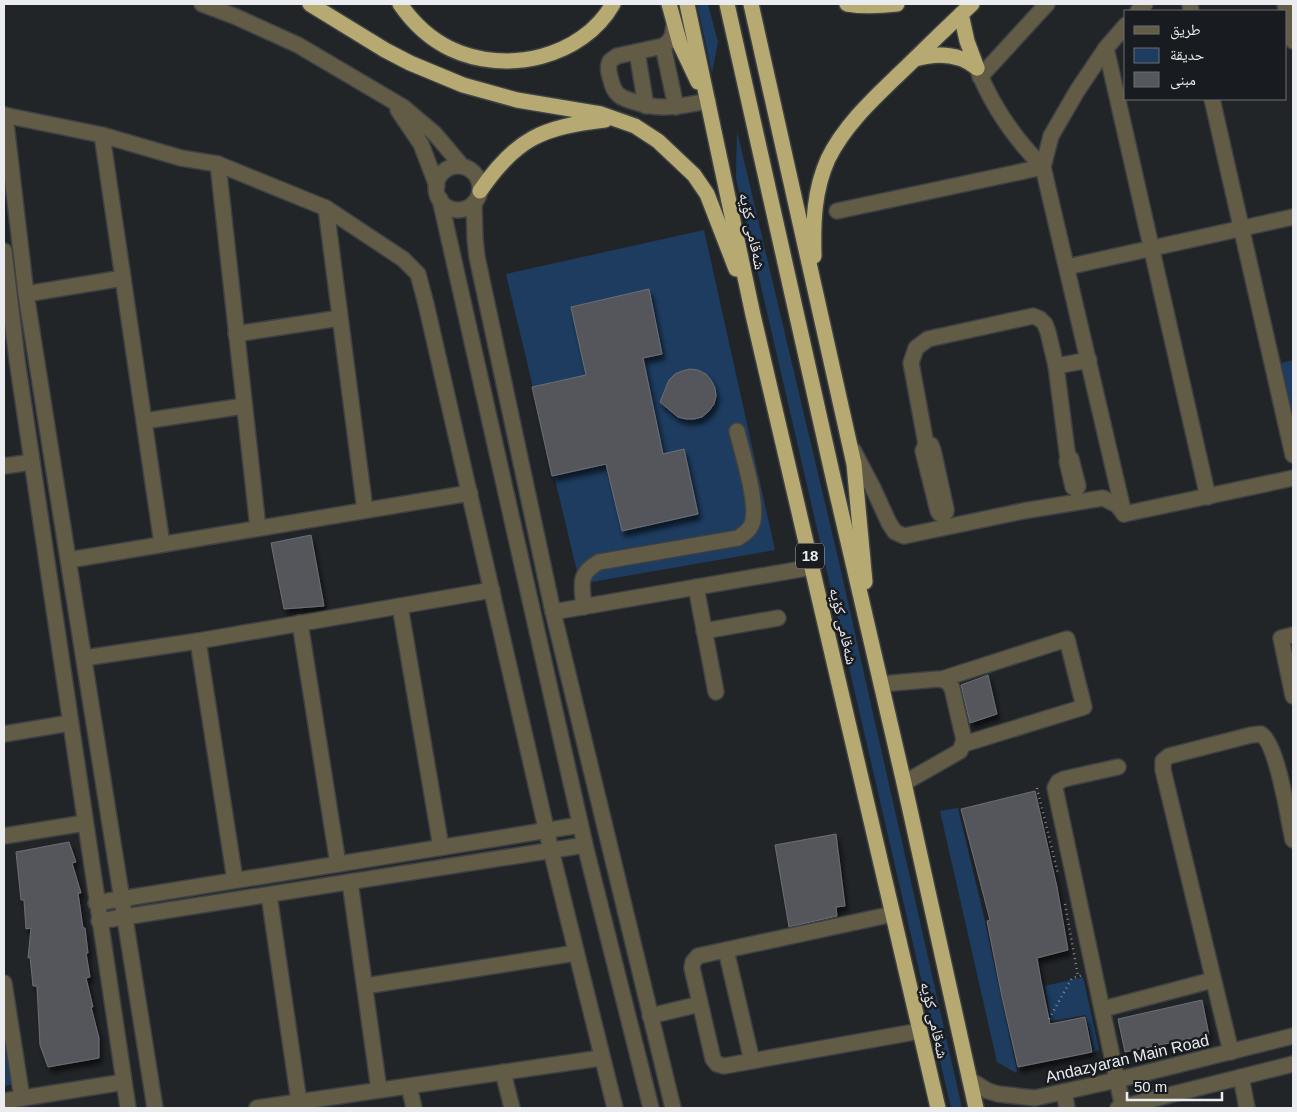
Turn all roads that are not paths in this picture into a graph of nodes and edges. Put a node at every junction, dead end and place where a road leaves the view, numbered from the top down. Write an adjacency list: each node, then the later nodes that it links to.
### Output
1 (202, 4): 23 (street)
2 (310, 4): 29 (highway)
3 (400, 4): 4 (highway)
4 (613, 4)
5 (669, 4): 15 (highway)
6 (687, 4): 25 (highway, شەقامی کۆیە / 18)
7 (727, 4): 77 (highway, شەقامی کۆیە / 18)
8 (751, 4): 44 (highway)
9 (847, 4): 10 (highway)
10 (897, 4)
11 (972, 4): 14 (highway)
12 (1047, 4): 22 (street)
13 (1287, 13): 17 (street)
14 (961, 14): 21 (highway); 22 (highway)
15 (674, 23): 18 (street); 25 (highway)
16 (1124, 27): 19 (street)
17 (1293, 41)
18 (663, 46): 20 (street); 27 (street)
19 (1106, 48): 33 (street); 40 (street)
20 (637, 52): 26 (street); 26 (street)
21 (915, 59): 22 (highway); 44 (highway)
22 (978, 72): 33 (street)
23 (385, 96): 32 (street); 34 (street)
24 (1212, 100): 39 (street)
25 (708, 101): 27 (street); 46 (highway, شەقامی کۆیە / 18)
26 (646, 106): 27 (street)
27 (676, 107)
28 (4, 115): 30 (street); 45 (street)
29 (616, 118): 35 (highway); 46 (highway)
30 (102, 135): 31 (street); 43 (street)
31 (218, 164): 36 (street); 48 (street)
32 (462, 166): 34 (street); 35 (street)
33 (1043, 167): 37 (street); 42 (street)
34 (438, 193): 35 (street); 92 (street)
35 (477, 197): 74 (street)
36 (326, 208): 47 (street); 62 (street)
37 (838, 211)
38 (1293, 217): 39 (street)
39 (1242, 228): 40 (street); 57 (street)
40 (1152, 248): 42 (street); 63 (street)
41 (4, 251): 50 (street)
42 (1067, 267): 49 (street)
43 (123, 278): 45 (street); 53 (street)
44 (816, 287): 56 (highway)
45 (26, 294): 68 (street)
46 (753, 315): 69 (highway, شەقامی کۆیە / 18)
47 (340, 318): 48 (street); 64 (street)
48 (236, 334): 52 (street)
49 (1089, 360): 51 (street); 65 (street)
50 (10, 361): 59 (street)
51 (1056, 366): 55 (street); 58 (street)
52 (244, 406): 53 (street); 66 (street)
53 (144, 422): 67 (street)
54 (737, 432): 73 (street)
55 (926, 444)
56 (851, 446): 65 (street); 77 (highway)
57 (1293, 455)
58 (1068, 458)
59 (32, 462): 60 (street); 86 (street)
60 (4, 466)
61 (1293, 478): 63 (street)
62 (470, 493): 64 (street); 71 (street)
63 (1208, 497): 65 (street)
64 (365, 510): 66 (street)
65 (1124, 514)
66 (258, 528): 67 (street)
67 (162, 544): 68 (street)
68 (68, 560): 81 (street)
69 (813, 567): 70 (street); 105 (highway, شەقامی کۆیە / 18)
70 (696, 587): 73 (street); 78 (street)
71 (492, 590): 72 (street); 93 (street)
72 (400, 606): 76 (street); 97 (street)
73 (584, 607): 74 (street)
74 (553, 612): 115 (street)
75 (778, 618): 78 (street)
76 (300, 623): 80 (street); 99 (street)
77 (868, 628): 83 (highway, شەقامی کۆیە / 18)
78 (704, 631): 84 (street)
79 (1293, 635): 85 (street)
80 (198, 641): 81 (street); 100 (street)
81 (84, 658): 103 (street)
82 (942, 679): 83 (street); 88 (street); 88 (street)
83 (881, 684): 90 (highway, شەقامی کۆیە / 18)
84 (716, 692)
85 (1293, 696)
86 (70, 724): 87 (street); 91 (street)
87 (4, 734)
88 (964, 744): 90 (street)
89 (1118, 767): 114 (street)
90 (904, 783): 124 (highway, شەقامی کۆیە / 18)
91 (84, 823): 94 (street); 104 (street)
92 (580, 824): 93 (street); 96 (street)
93 (547, 830): 97 (street); 98 (street)
94 (4, 836)
95 (1293, 840): 110 (street)
96 (585, 845): 98 (street); 139 (street)
97 (441, 847): 99 (street)
98 (552, 850): 101 (street); 109 (street)
99 (338, 864): 100 (street)
100 (235, 880): 103 (street)
101 (350, 882): 102 (street); 112 (street)
102 (269, 895): 106 (street); 132 (street)
103 (122, 898): 104 (street); 106 (street)
104 (96, 903): 107 (street)
105 (893, 914): 108 (street); 116 (highway, شەقامی کۆیە / 18)
106 (125, 917): 107 (street); 134 (street)
107 (99, 921): 126 (street)
108 (726, 950): 113 (street); 120 (street)
109 (576, 953): 112 (street); 119 (street)
110 (1214, 980): 114 (street); 118 (street)
111 (4, 983): 130 (street)
112 (365, 986): 128 (street)
113 (700, 1004): 115 (street); 120 (street)
114 (1103, 1009): 125 (street)
115 (650, 1016): 140 (street)
116 (920, 1031): 120 (street); 141 (highway, شەقامی کۆیە / 18)
117 (1293, 1036): 118 (street, Andazyaran Main Road)
118 (1230, 1052): 125 (street, Andazyaran Main Road)
119 (602, 1058): 122 (street); 138 (street)
120 (752, 1061)
121 (1293, 1064): 123 (street)
122 (503, 1072): 127 (street); 137 (street)
123 (1241, 1077): 144 (street); 145 (street)
124 (970, 1080): 129 (street, Andazyaran Main Road); 142 (highway, شەقامی کۆیە / 18)
125 (1117, 1080): 129 (street, Andazyaran Main Road); 144 (street)
126 (124, 1082): 130 (street); 133 (street)
127 (409, 1086): 128 (street); 136 (street)
128 (379, 1090): 132 (street)
129 (1064, 1092): 143 (street)
130 (22, 1098): 131 (street)
131 (4, 1101)
132 (299, 1102): 135 (street)
133 (128, 1108)
134 (155, 1108)
135 (257, 1108)
136 (414, 1108)
137 (512, 1108)
138 (614, 1108)
139 (651, 1108)
140 (673, 1108)
141 (938, 1108)
142 (976, 1108)
143 (1067, 1108)
144 (1121, 1108)
145 (1247, 1108)

